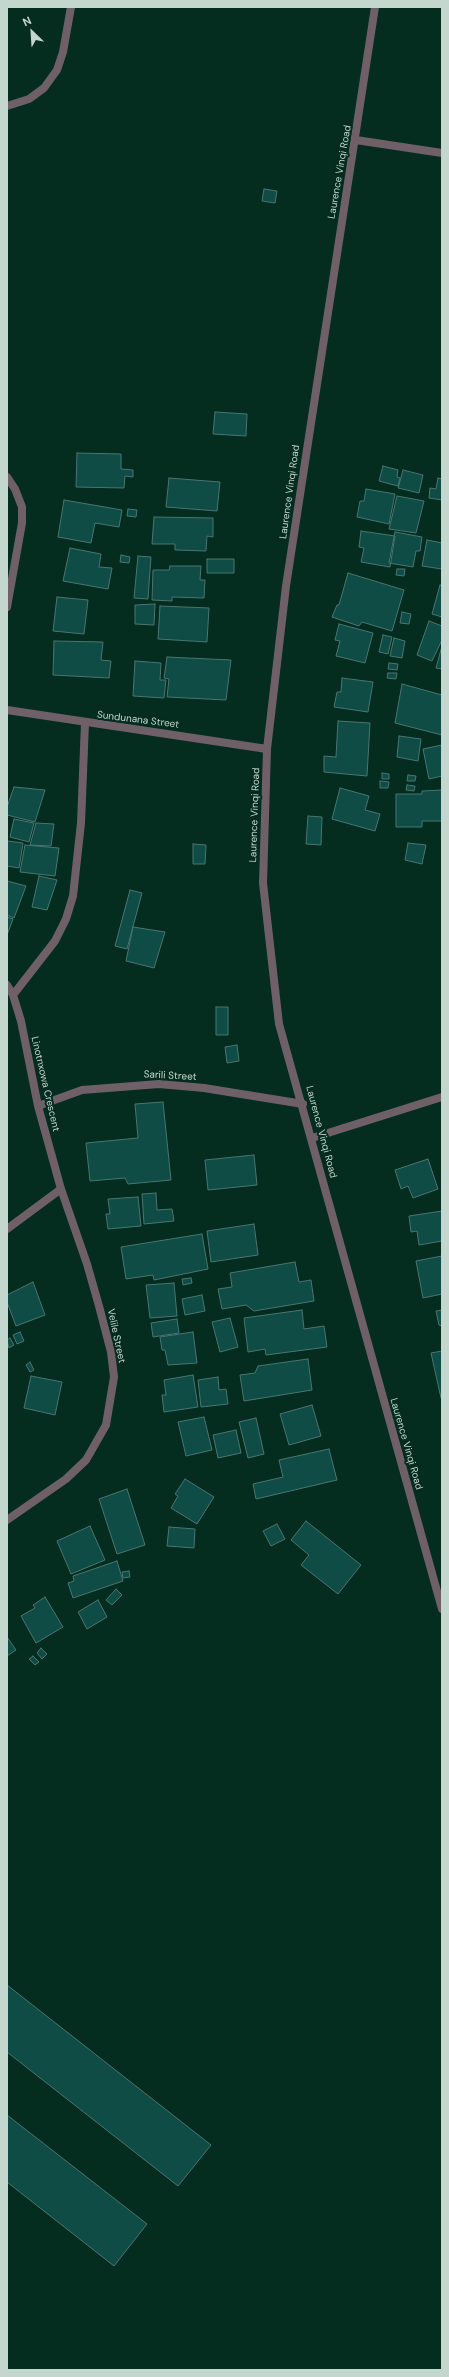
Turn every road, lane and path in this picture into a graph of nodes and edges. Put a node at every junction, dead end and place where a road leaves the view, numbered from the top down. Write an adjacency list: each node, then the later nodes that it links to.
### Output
1 (71, 7): 3 (street)
2 (375, 7): 4 (street, Laurence Vinqi Road)
3 (7, 106)
4 (356, 140): 5 (street); 10 (street, Laurence Vinqi Road)
5 (442, 154)
6 (7, 477): 7 (street)
7 (7, 607)
8 (7, 710): 9 (street, Sundunana Street)
9 (85, 724): 10 (street, Sundunana Street); 12 (street)
10 (267, 749): 14 (street, Laurence Vinqi Road)
11 (7, 986): 12 (street, Linotnxowa Crescent)
12 (13, 996): 15 (street, Linotnxowa Crescent)
13 (442, 1098): 16 (street)
14 (303, 1104): 15 (street, Sarili Street); 16 (street, Laurence Vinqi Road)
15 (38, 1106): 17 (street, Linotnxowa Crescent)
16 (312, 1138): 20 (street, Laurence Vinqi Road)
17 (61, 1189): 18 (street); 19 (street, Velile Street)
18 (7, 1229)
19 (7, 1520)
20 (442, 1609)

